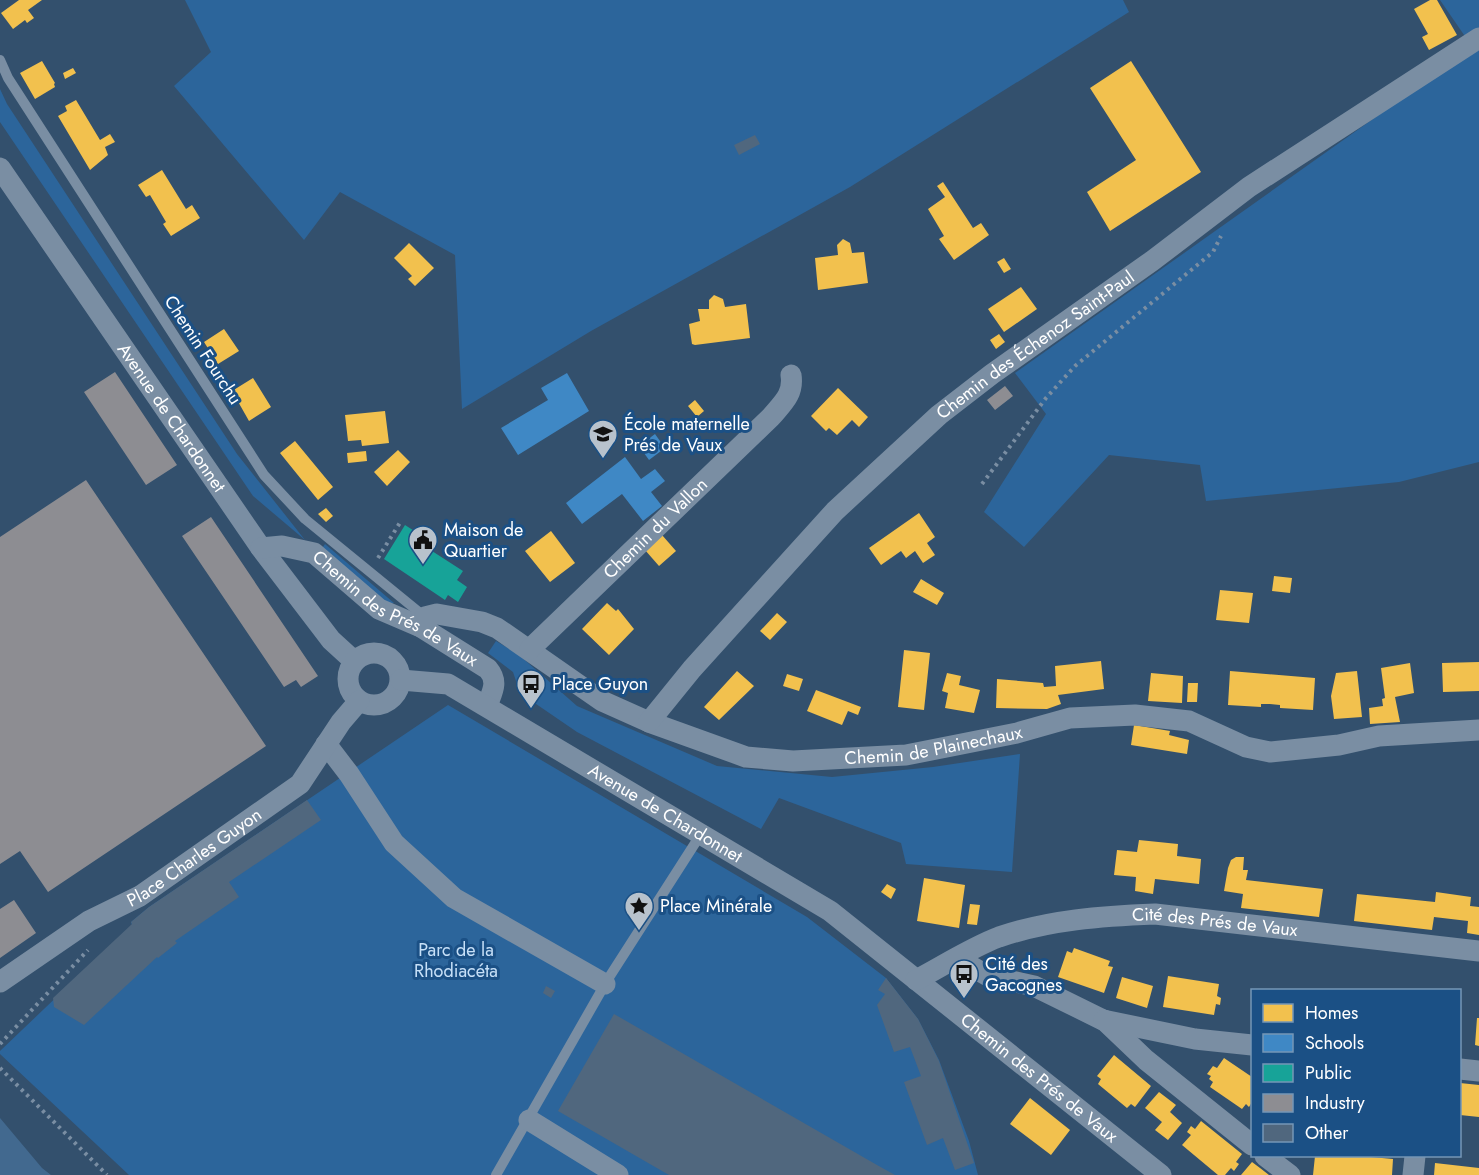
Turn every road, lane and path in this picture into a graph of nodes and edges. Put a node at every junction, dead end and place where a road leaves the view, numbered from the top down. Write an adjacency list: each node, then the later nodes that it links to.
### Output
1 (1479, 38): 16 (street, Chemin des Échenoz Saint-Paul)
2 (0, 60): 9 (lane, Chemin Fourchu)
3 (0, 168): 8 (street, Avenue de Chardonnet)
4 (1223, 233): 6 (path)
5 (791, 375): 11 (street, Chemin du Vallon)
6 (982, 484)
7 (401, 521): 9 (path)
8 (261, 548): 10 (street, Chemin des Prés de Vaux); 12 (street, Avenue de Chardonnet)
9 (368, 572): 10 (lane, Chemin Fourchu)
10 (423, 622): 11 (street, Chemin de Plainechaux); 15 (street, Chemin des Prés de Vaux)
11 (530, 650): 16 (street, Chemin de Plainechaux)
12 (354, 661): 13 (street); 14 (street)
13 (401, 680): 14 (street); 15 (street, Avenue de Chardonnet)
14 (359, 701): 18 (street, Place Charles Guyon)
15 (487, 706): 19 (street, Avenue de Chardonnet)
16 (649, 722): 17 (street, Chemin de Plainechaux)
17 (1479, 730)
18 (326, 744): 24 (street, Place Charles Guyon); 25 (street)
19 (701, 834): 23 (street, Avenue de Chardonnet); 25 (lane)
20 (95, 943): 27 (path)
21 (1479, 951): 22 (street, Cité des Prés de Vaux)
22 (957, 958): 23 (street, Cité des Prés de Vaux); 26 (street)
23 (916, 980): 39 (street, Chemin des Prés de Vaux)
24 (0, 982)
25 (605, 984): 32 (lane)
26 (1103, 1020): 28 (street); 33 (street)
27 (0, 1044)
28 (1251, 1045)
29 (0, 1068): 36 (path)
30 (1461, 1069): 31 (street)
31 (1479, 1071)
32 (529, 1120): 37 (lane); 38 (street)
33 (1251, 1144)
34 (1268, 1157): 40 (street)
35 (1415, 1157): 41 (street)
36 (107, 1175)
37 (496, 1175)
38 (618, 1175)
39 (1161, 1175)
40 (1290, 1175)
41 (1413, 1175)

